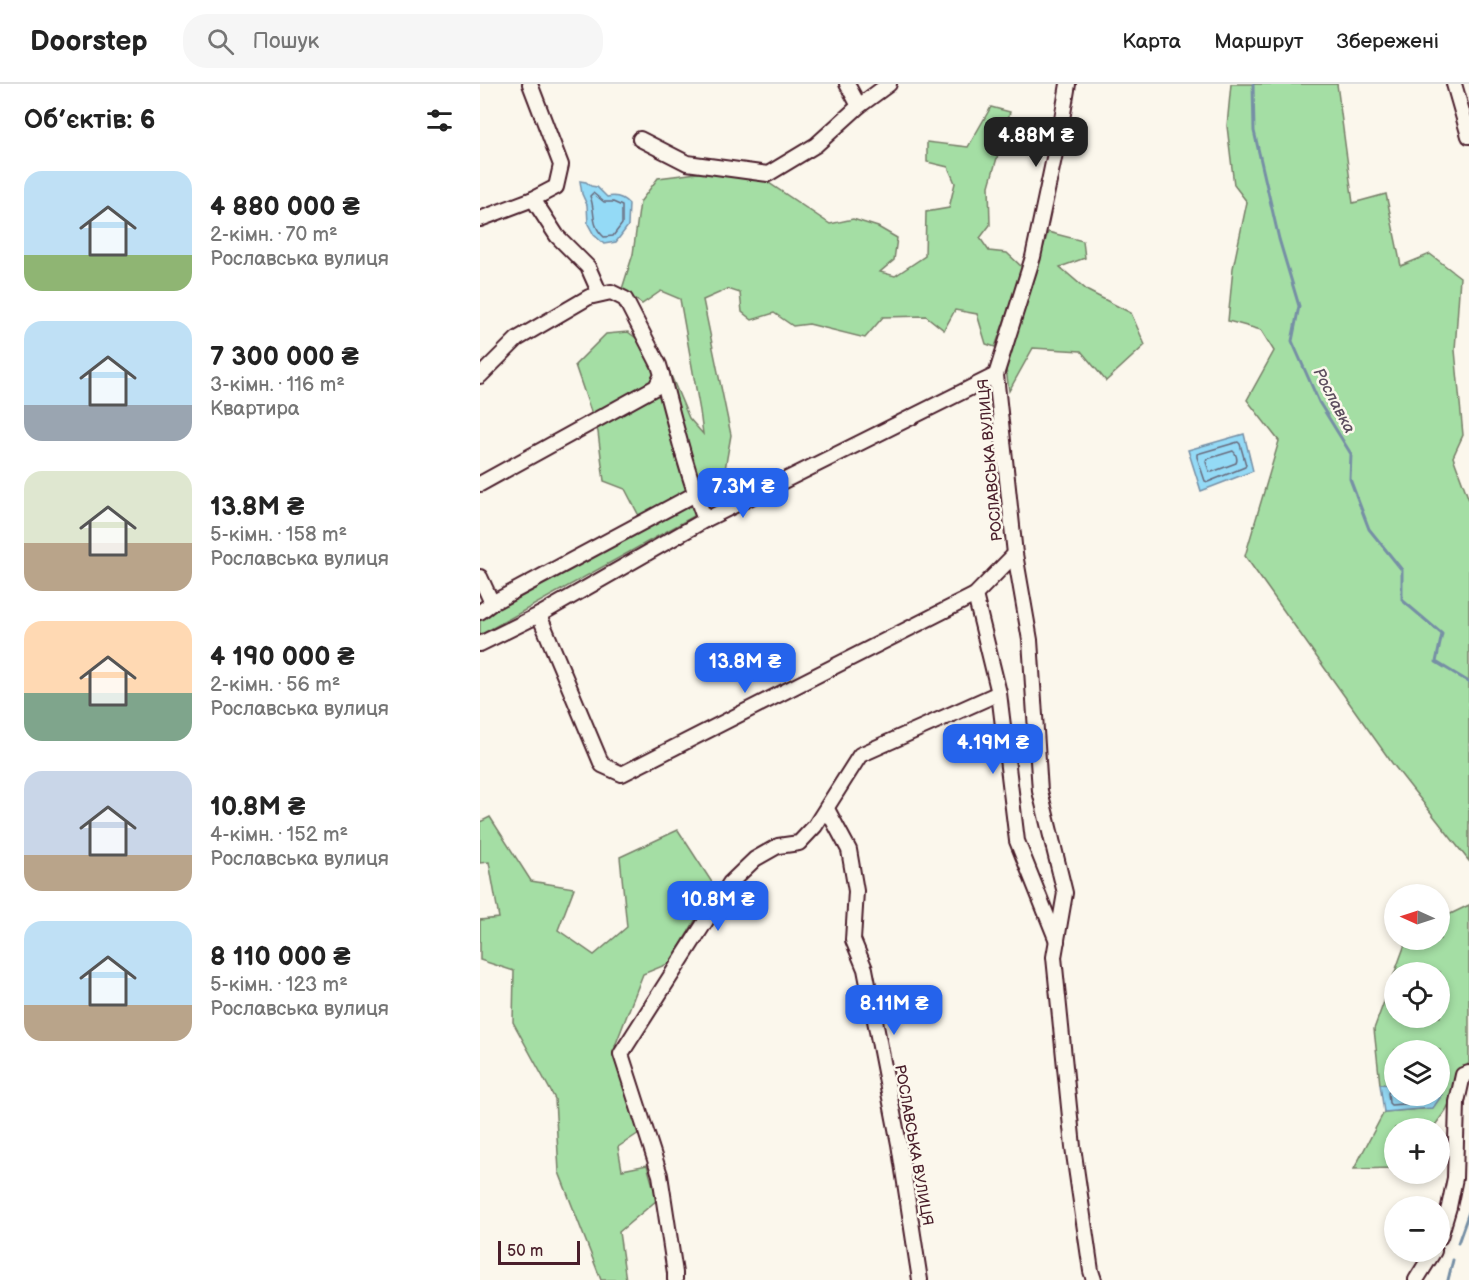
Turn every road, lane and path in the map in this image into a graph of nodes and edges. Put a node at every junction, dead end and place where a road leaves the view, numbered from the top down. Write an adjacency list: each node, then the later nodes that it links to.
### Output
1 (530, 84): 9 (street)
2 (847, 84): 6 (street)
3 (889, 84): 6 (street)
4 (1068, 84): 13 (street, РОСЛАВСЬКА ВУЛИЦЯ)
5 (1454, 84): 7 (street)
6 (859, 106): 8 (street)
7 (1469, 136)
8 (640, 139)
9 (534, 199): 10 (street); 11 (street)
10 (480, 219)
11 (600, 294): 12 (street); 14 (street)
12 (662, 375): 15 (street); 17 (street)
13 (996, 375): 18 (street); 19 (street, РОСЛАВСЬКА ВУЛИЦЯ)
14 (480, 376)
15 (480, 484)
16 (712, 485): 17 (street)
17 (695, 494): 18 (street); 22 (street)
18 (705, 520): 24 (street)
19 (1015, 554): 21 (street, РОСЛАВСЬКА ВУЛИЦЯ); 28 (street, РОСЛАВСЬКА ВУЛИЦЯ)
20 (480, 577): 22 (street)
21 (975, 595): 24 (street, РОСЛАВСЬКА ВУЛИЦЯ); 26 (street, РОСЛАВСЬКА ВУЛИЦЯ)
22 (492, 603): 23 (street)
23 (480, 612)
24 (539, 615): 25 (street)
25 (480, 644)
26 (999, 693): 27 (street); 28 (street, РОСЛАВСЬКА ВУЛИЦЯ)
27 (827, 808): 33 (street); 34 (street, РОСЛАВСЬКА ВУЛИЦЯ)
28 (1057, 941): 32 (street, РОСЛАВСЬКА ВУЛИЦЯ)
29 (1469, 1073): 30 (street)
30 (1450, 1202)
31 (1427, 1262): 35 (street)
32 (1091, 1277)
33 (675, 1280)
34 (920, 1280)
35 (1416, 1280)

